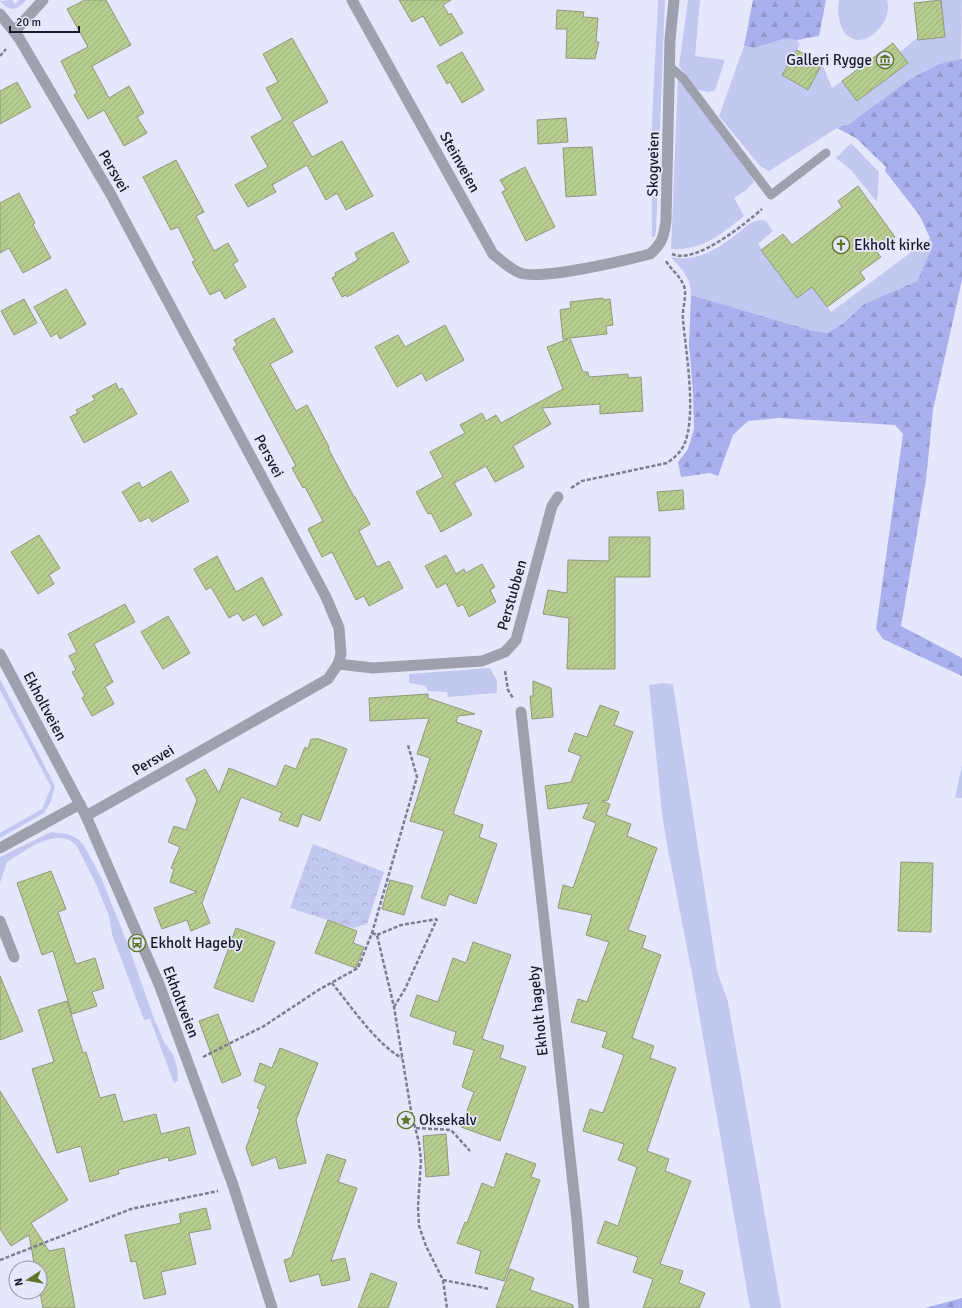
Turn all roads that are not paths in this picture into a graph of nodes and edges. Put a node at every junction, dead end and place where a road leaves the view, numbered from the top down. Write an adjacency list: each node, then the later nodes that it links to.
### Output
1 (43, 0): 5 (street)
2 (352, 0): 8 (street, Steinveien)
3 (674, 0): 6 (street, Skogveien)
4 (0, 14): 5 (street, Persvei)
5 (14, 32): 11 (street, Persvei)
6 (670, 67): 7 (lane); 8 (street, Skogveien)
7 (826, 153)
8 (659, 247)
9 (558, 497): 11 (street, Perstubben)
10 (0, 654): 13 (street, Ekholtveien)
11 (338, 664): 14 (street, Persvei)
12 (521, 712): 19 (street, Ekholt hageby)
13 (80, 804): 14 (street, Ekholtveien); 15 (street)
14 (86, 816): 18 (street, Ekholtveien)
15 (0, 848)
16 (0, 921): 17 (street)
17 (14, 957)
18 (272, 1308)
19 (584, 1308)

